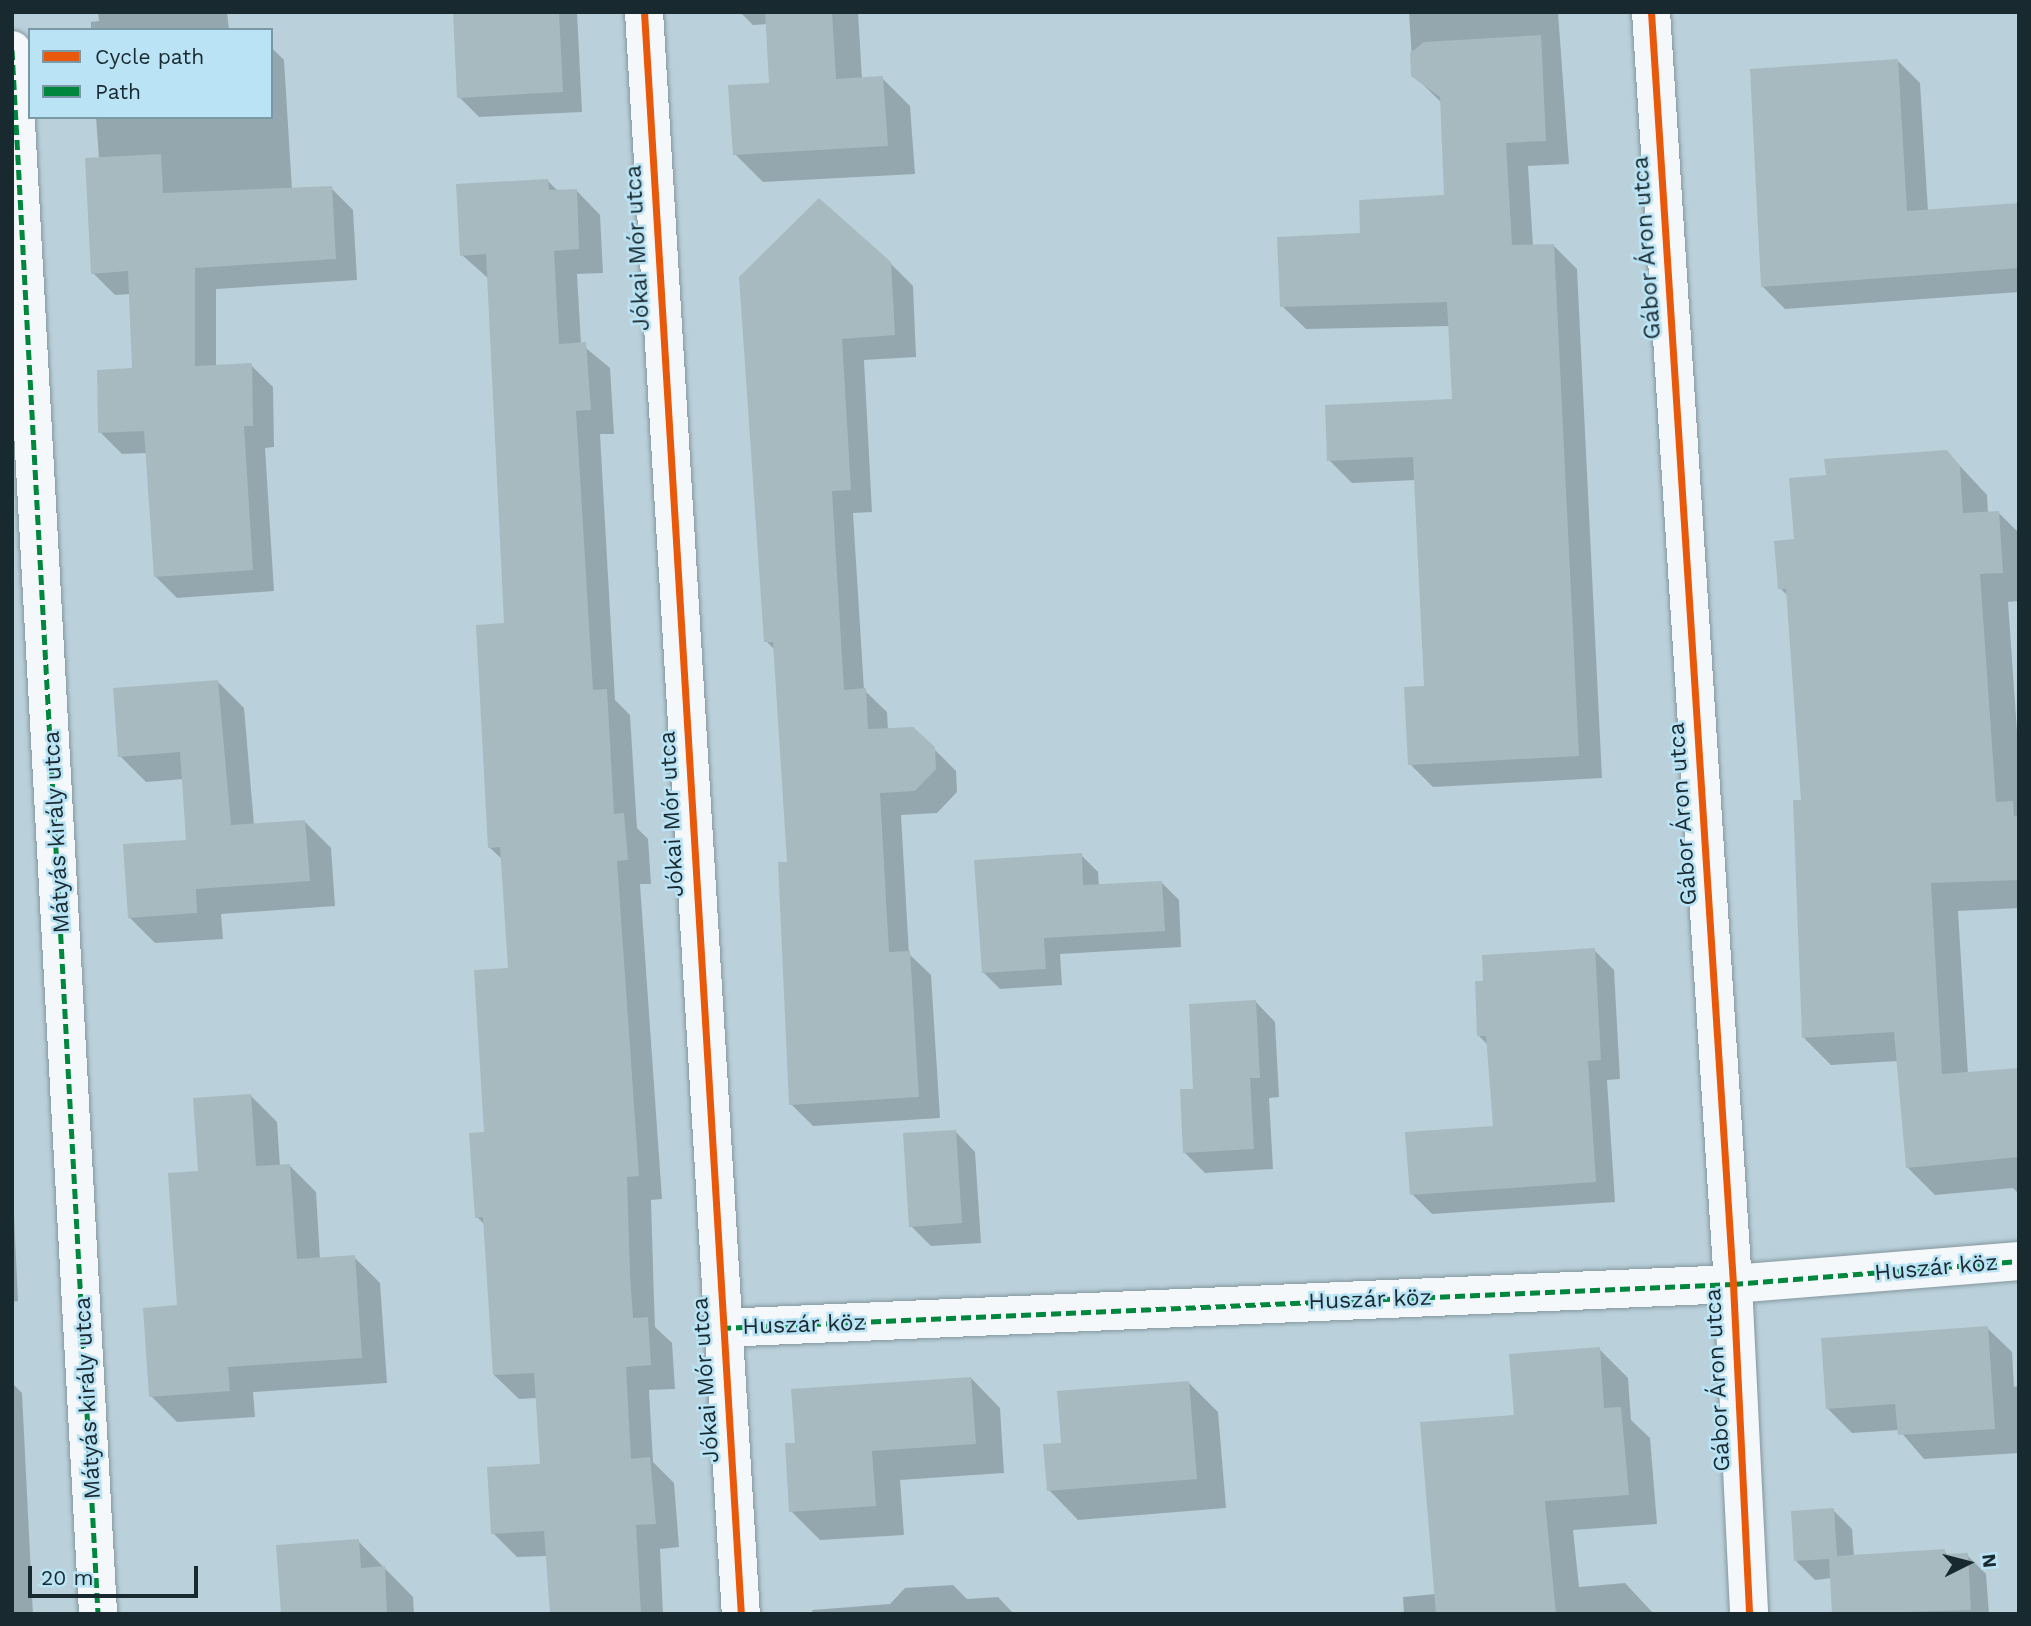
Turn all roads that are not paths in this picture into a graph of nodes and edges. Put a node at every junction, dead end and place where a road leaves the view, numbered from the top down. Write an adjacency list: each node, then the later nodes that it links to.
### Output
1 (644, 12): 6 (street, Jókai Mór utca)
2 (1651, 12): 5 (street, Gábor Áron utca)
3 (12, 50): 7 (street, Mátyás király utca)
4 (2019, 1261): 5 (street, Huszár köz)
5 (1733, 1284): 6 (street, Huszár köz); 9 (street, Gábor Áron utca)
6 (721, 1328): 8 (street, Jókai Mór utca)
7 (98, 1614)
8 (741, 1614)
9 (1749, 1614)

